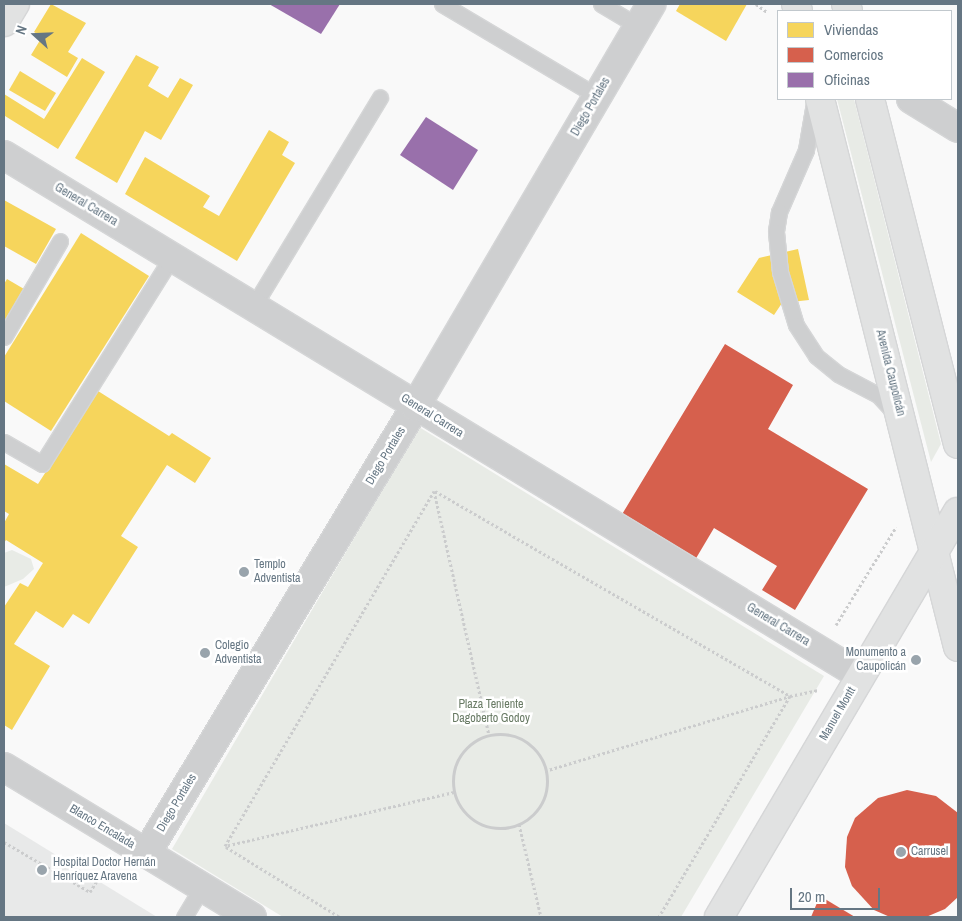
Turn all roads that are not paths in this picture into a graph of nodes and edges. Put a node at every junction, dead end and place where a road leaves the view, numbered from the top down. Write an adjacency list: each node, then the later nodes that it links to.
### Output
1 (15, 4): 5 (main road)
2 (442, 4): 6 (lane)
3 (601, 4): 4 (lane)
4 (645, 15): 6 (street, Diego Portales)
5 (4, 22)
6 (597, 96): 18 (street, Diego Portales)
7 (380, 97): 16 (lane)
8 (814, 100): 19 (lane)
9 (820, 100): 19 (main road, Avenida Caupolicán)
10 (870, 100): 21 (main road)
11 (913, 100): 12 (street)
12 (958, 128)
13 (4, 155): 15 (street, General Carrera)
14 (60, 241): 17 (lane)
15 (172, 257): 16 (street, General Carrera); 20 (lane)
16 (253, 307): 18 (street, General Carrera)
17 (4, 337)
18 (416, 407): 25 (street, General Carrera); 27 (street, Diego Portales)
19 (904, 426): 23 (main road, Avenida Caupolicán)
20 (4, 442)
21 (958, 444)
22 (958, 512): 23 (main road, Manuel Montt)
23 (935, 548): 24 (main road, Avenida Caupolicán); 25 (main road, Manuel Montt)
24 (958, 647)
25 (850, 669): 31 (main road, Manuel Montt)
26 (4, 767): 27 (street, Blanco Encalada)
27 (146, 854): 28 (street, Blanco Encalada)
28 (202, 887): 29 (lane); 30 (street, Blanco Encalada)
29 (184, 917)
30 (252, 917)
31 (719, 917)

